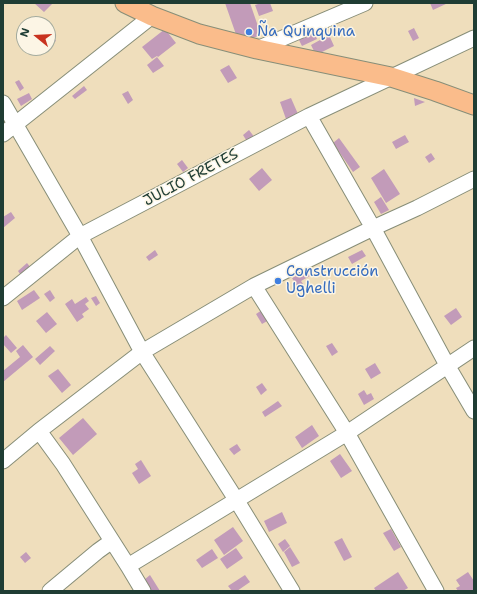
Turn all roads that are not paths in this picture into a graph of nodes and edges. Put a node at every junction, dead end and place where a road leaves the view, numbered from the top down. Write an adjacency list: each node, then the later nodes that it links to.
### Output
1 (124, 3): 3 (main road)
2 (365, 3): 5 (street)
3 (152, 16): 5 (main road); 10 (street)
4 (474, 38): 6 (street, JULIO FRETES)
5 (257, 49): 6 (main road)
6 (391, 77): 8 (main road); 9 (street, JULIO FRETES)
7 (3, 103): 10 (street)
8 (474, 105)
9 (310, 116): 13 (street); 14 (street, JULIO FRETES)
10 (15, 124): 11 (street); 14 (street)
11 (3, 134)
12 (474, 179): 13 (street)
13 (373, 228): 15 (street); 19 (street)
14 (80, 236): 16 (street, JULIO FRETES); 18 (street)
15 (254, 286): 18 (street); 22 (street)
16 (3, 298)
17 (474, 348): 19 (street)
18 (142, 352): 21 (street); 24 (street)
19 (447, 365): 20 (street); 22 (street)
20 (474, 412)
21 (39, 431): 23 (street); 25 (street)
22 (347, 434): 24 (street); 30 (street)
23 (3, 461)
24 (237, 500): 26 (street); 29 (street)
25 (112, 541): 26 (street); 27 (street)
26 (128, 566): 28 (street)
27 (55, 590)
28 (143, 591)
29 (292, 591)
30 (436, 591)

